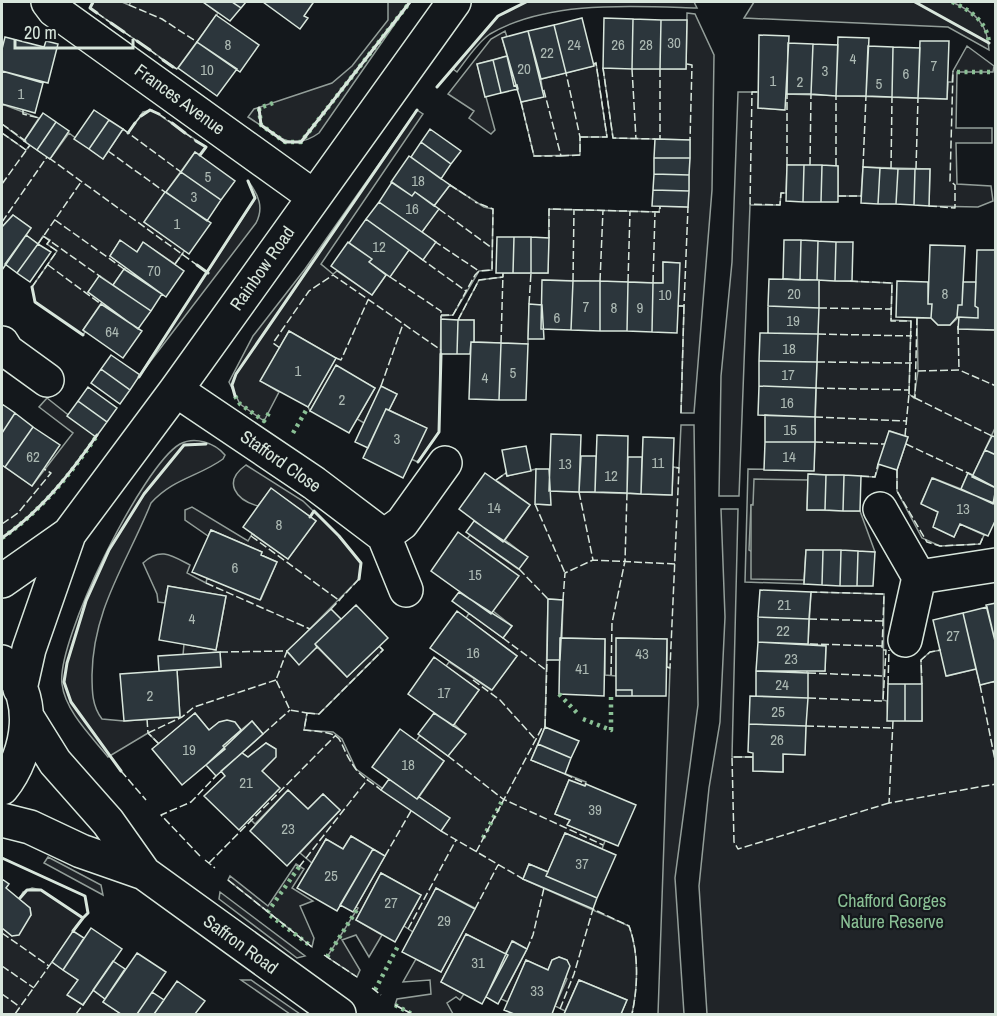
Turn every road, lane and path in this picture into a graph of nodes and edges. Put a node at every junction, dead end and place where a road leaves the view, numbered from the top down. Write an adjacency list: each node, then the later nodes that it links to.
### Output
1 (48, 2): 3 (street, Frances Avenue)
2 (454, 2): 3 (street, Rainbow Road)
3 (313, 196): 6 (street, Rainbow Road)
4 (2, 342): 5 (street)
5 (47, 380)
6 (176, 390): 9 (street, Rainbow Road); 10 (street, Stafford Close)
7 (445, 463): 10 (street)
8 (880, 509): 12 (street)
9 (69, 534): 13 (street, Rainbow Road); 17 (street, Rainbow Road)
10 (384, 536): 14 (street)
11 (996, 564): 12 (street)
12 (919, 576): 15 (street)
13 (2, 581)
14 (406, 590)
15 (904, 640)
16 (2, 662): 17 (street, Saffron Road)
17 (23, 703): 18 (street); 20 (street, Saffron Road)
18 (2, 788)
19 (2, 820): 20 (street, Saffron Road)
20 (144, 873): 21 (street, Saffron Road)
21 (339, 1014)

